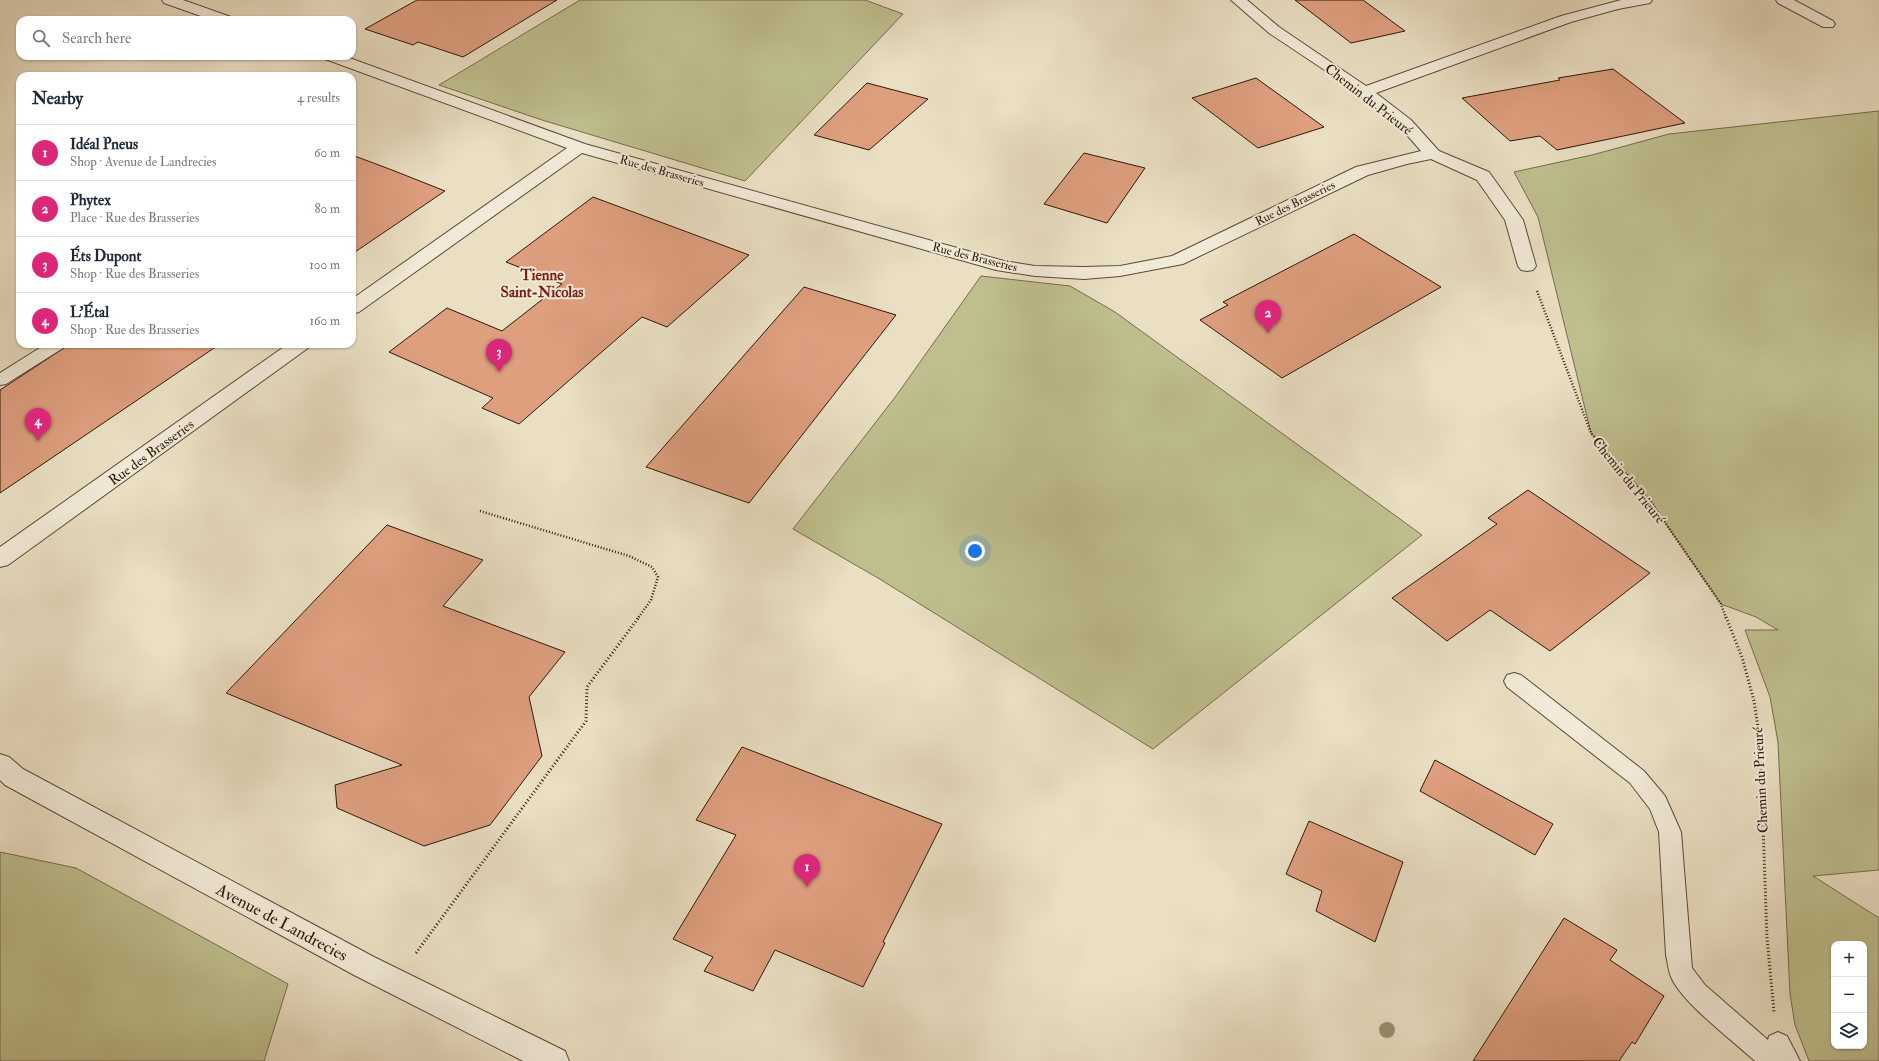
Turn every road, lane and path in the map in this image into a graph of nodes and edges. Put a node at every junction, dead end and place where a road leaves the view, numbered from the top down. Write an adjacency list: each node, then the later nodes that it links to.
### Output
1 (169, 0): 5 (street)
2 (1238, 0): 8 (street, Chemin du Prieuré)
3 (1645, 0): 8 (street)
4 (1783, 0): 6 (street)
5 (215, 16)
6 (1828, 24)
7 (341, 60): 9 (street, Rue des Brasseries)
8 (1364, 92): 10 (street, Chemin du Prieuré)
9 (579, 147): 10 (street, Rue des Brasseries); 12 (street)
10 (1433, 154): 11 (street, Chemin du Prieuré)
11 (1527, 266): 21 (path, Chemin du Prieuré)
12 (356, 305)
13 (52, 348): 15 (lane)
14 (295, 348): 17 (street, Rue des Brasseries)
15 (0, 380)
16 (480, 511): 20 (path)
17 (0, 559)
18 (1514, 681): 21 (lane)
19 (4, 772): 20 (street, Avenue de Landrecies)
20 (395, 981): 22 (street, Avenue de Landrecies)
21 (1780, 1055)
22 (554, 1061)

